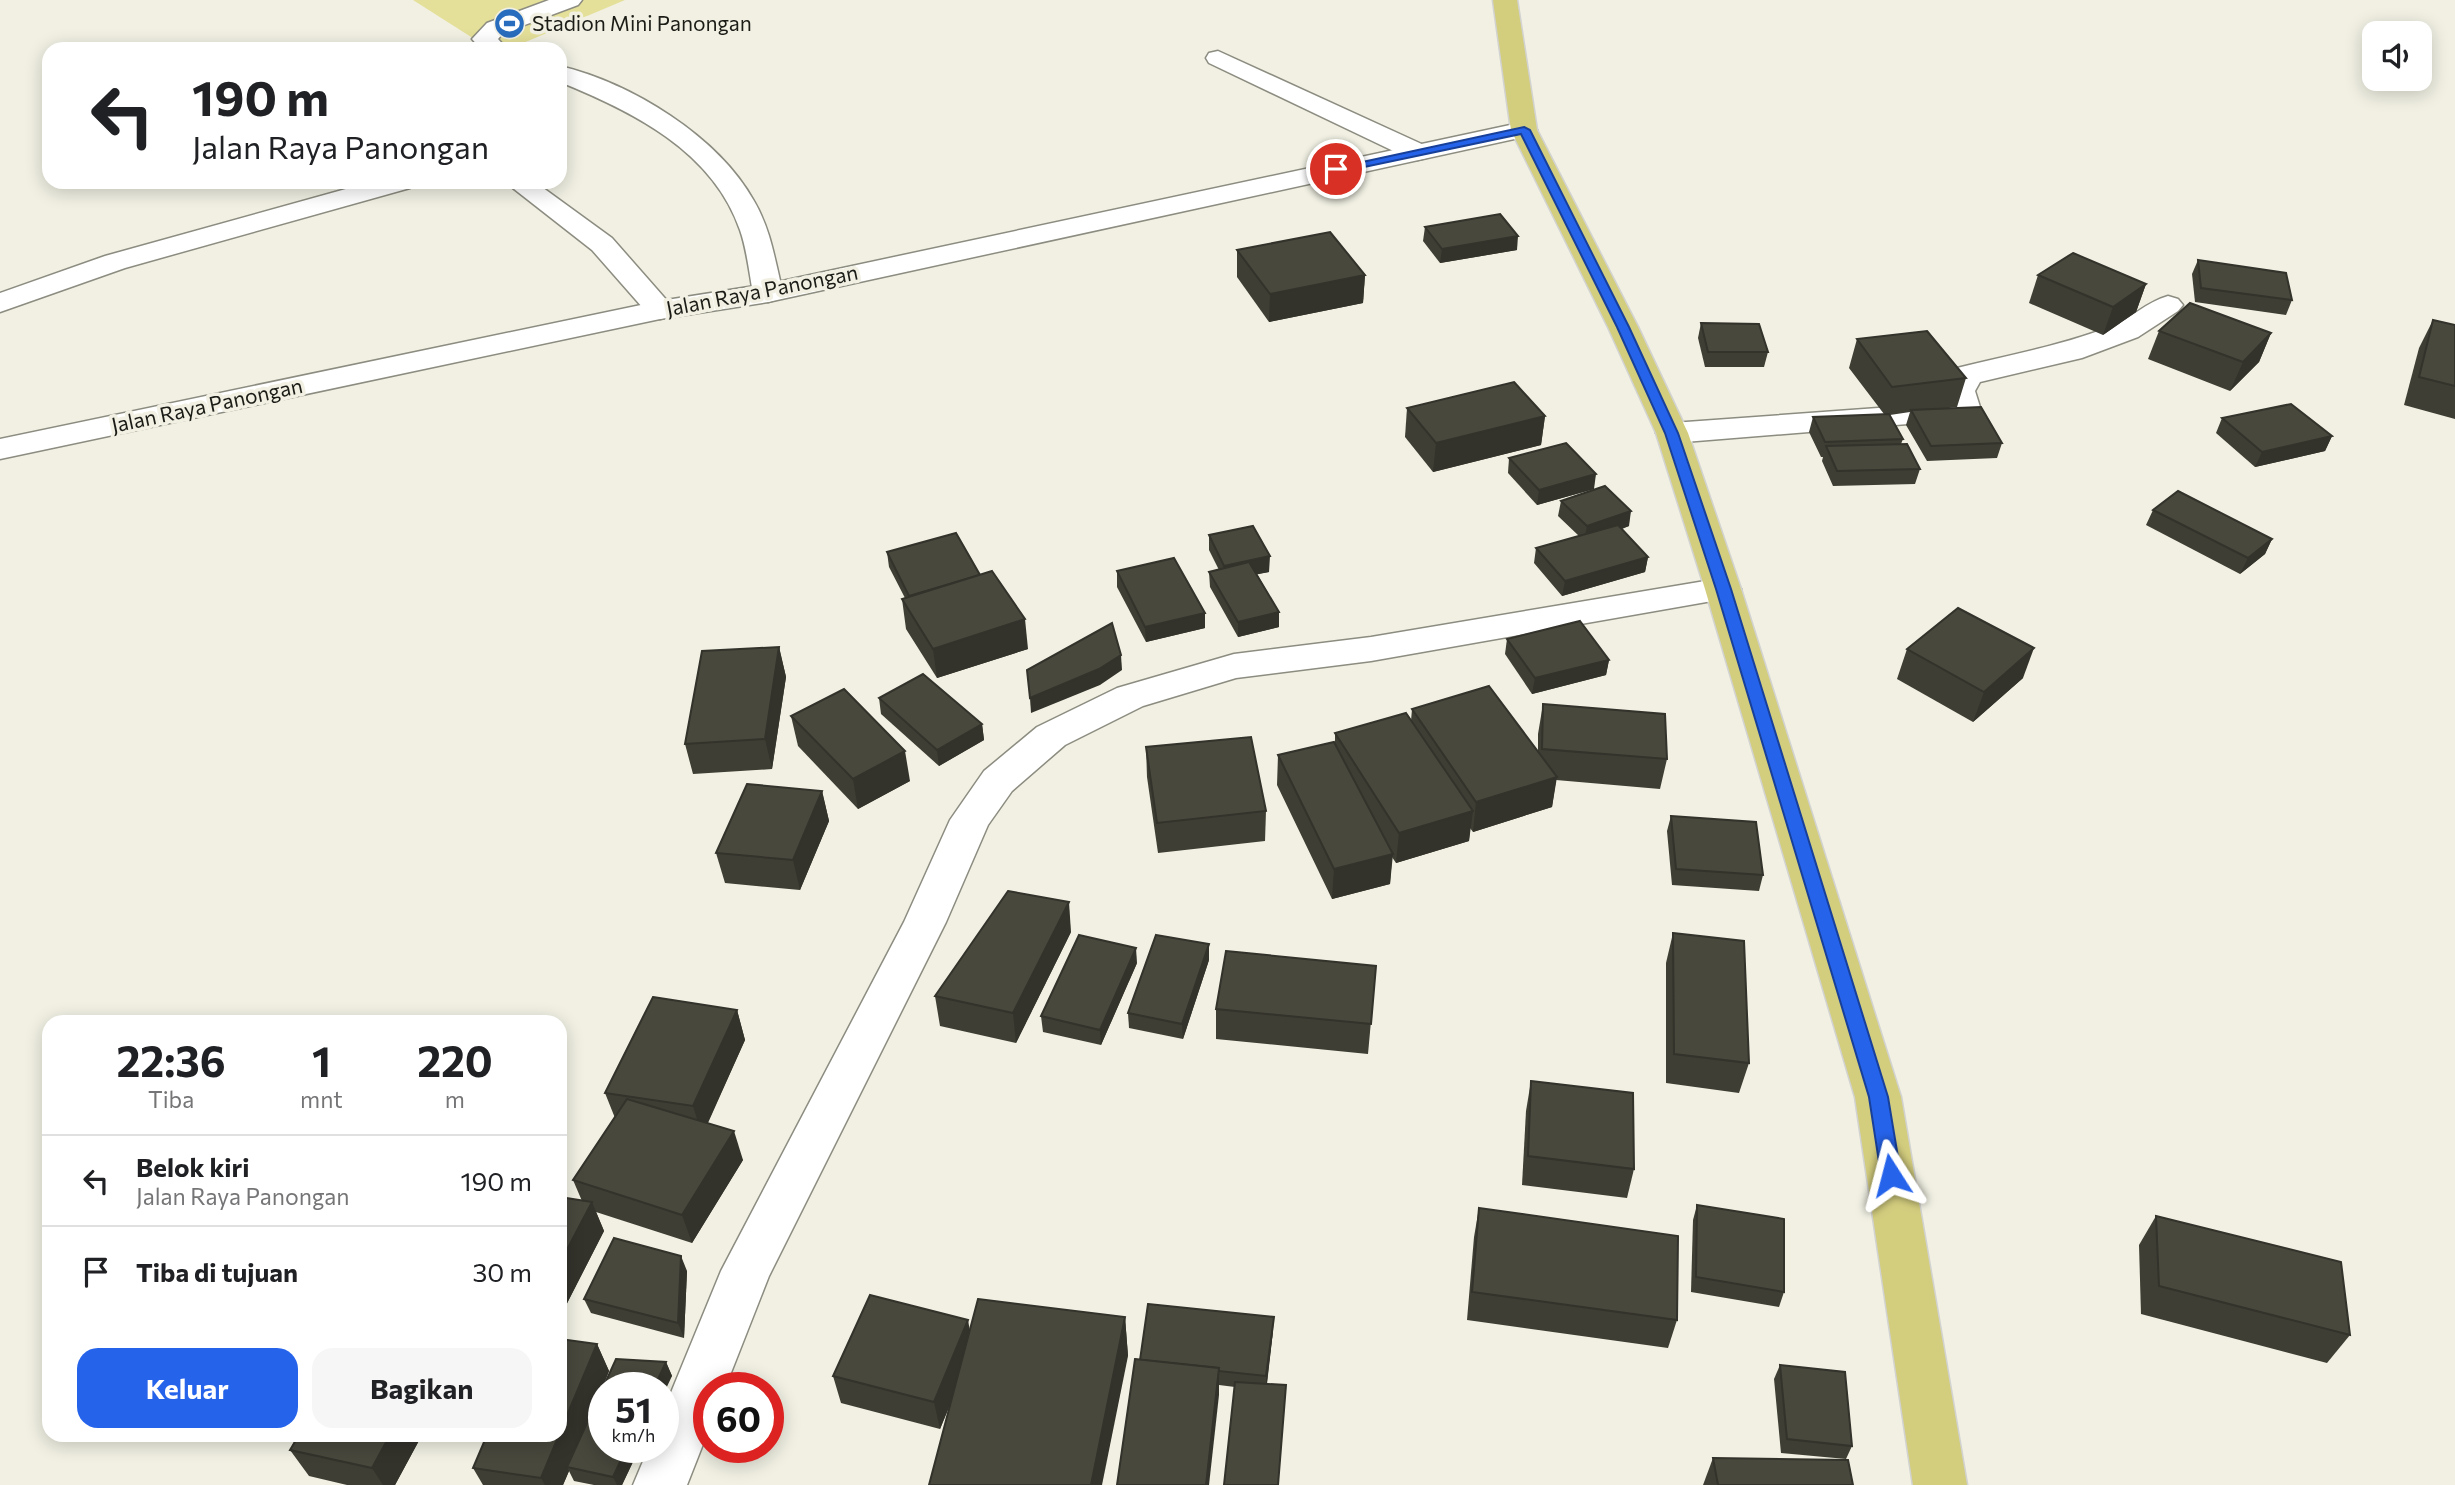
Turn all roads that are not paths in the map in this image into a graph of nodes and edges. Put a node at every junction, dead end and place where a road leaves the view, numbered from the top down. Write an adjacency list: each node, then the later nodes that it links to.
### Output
1 (570, 0): 3 (street)
2 (1505, 0): 6 (main road)
3 (487, 42)
4 (1218, 58): 7 (street)
5 (567, 76): 10 (street)
6 (1524, 130): 7 (street, Jalan Raya Panongan); 14 (main road)
7 (1417, 152): 10 (street, Jalan Raya Panongan)
8 (376, 189): 11 (street)
9 (528, 189): 13 (street)
10 (768, 293): 13 (street, Jalan Raya Panongan)
11 (0, 303)
12 (2168, 304): 14 (street)
13 (660, 310): 15 (street, Jalan Raya Panongan)
14 (1672, 433): 16 (main road)
15 (0, 449)
16 (1723, 589): 17 (street); 18 (main road)
17 (660, 1485)
18 (1940, 1485)

